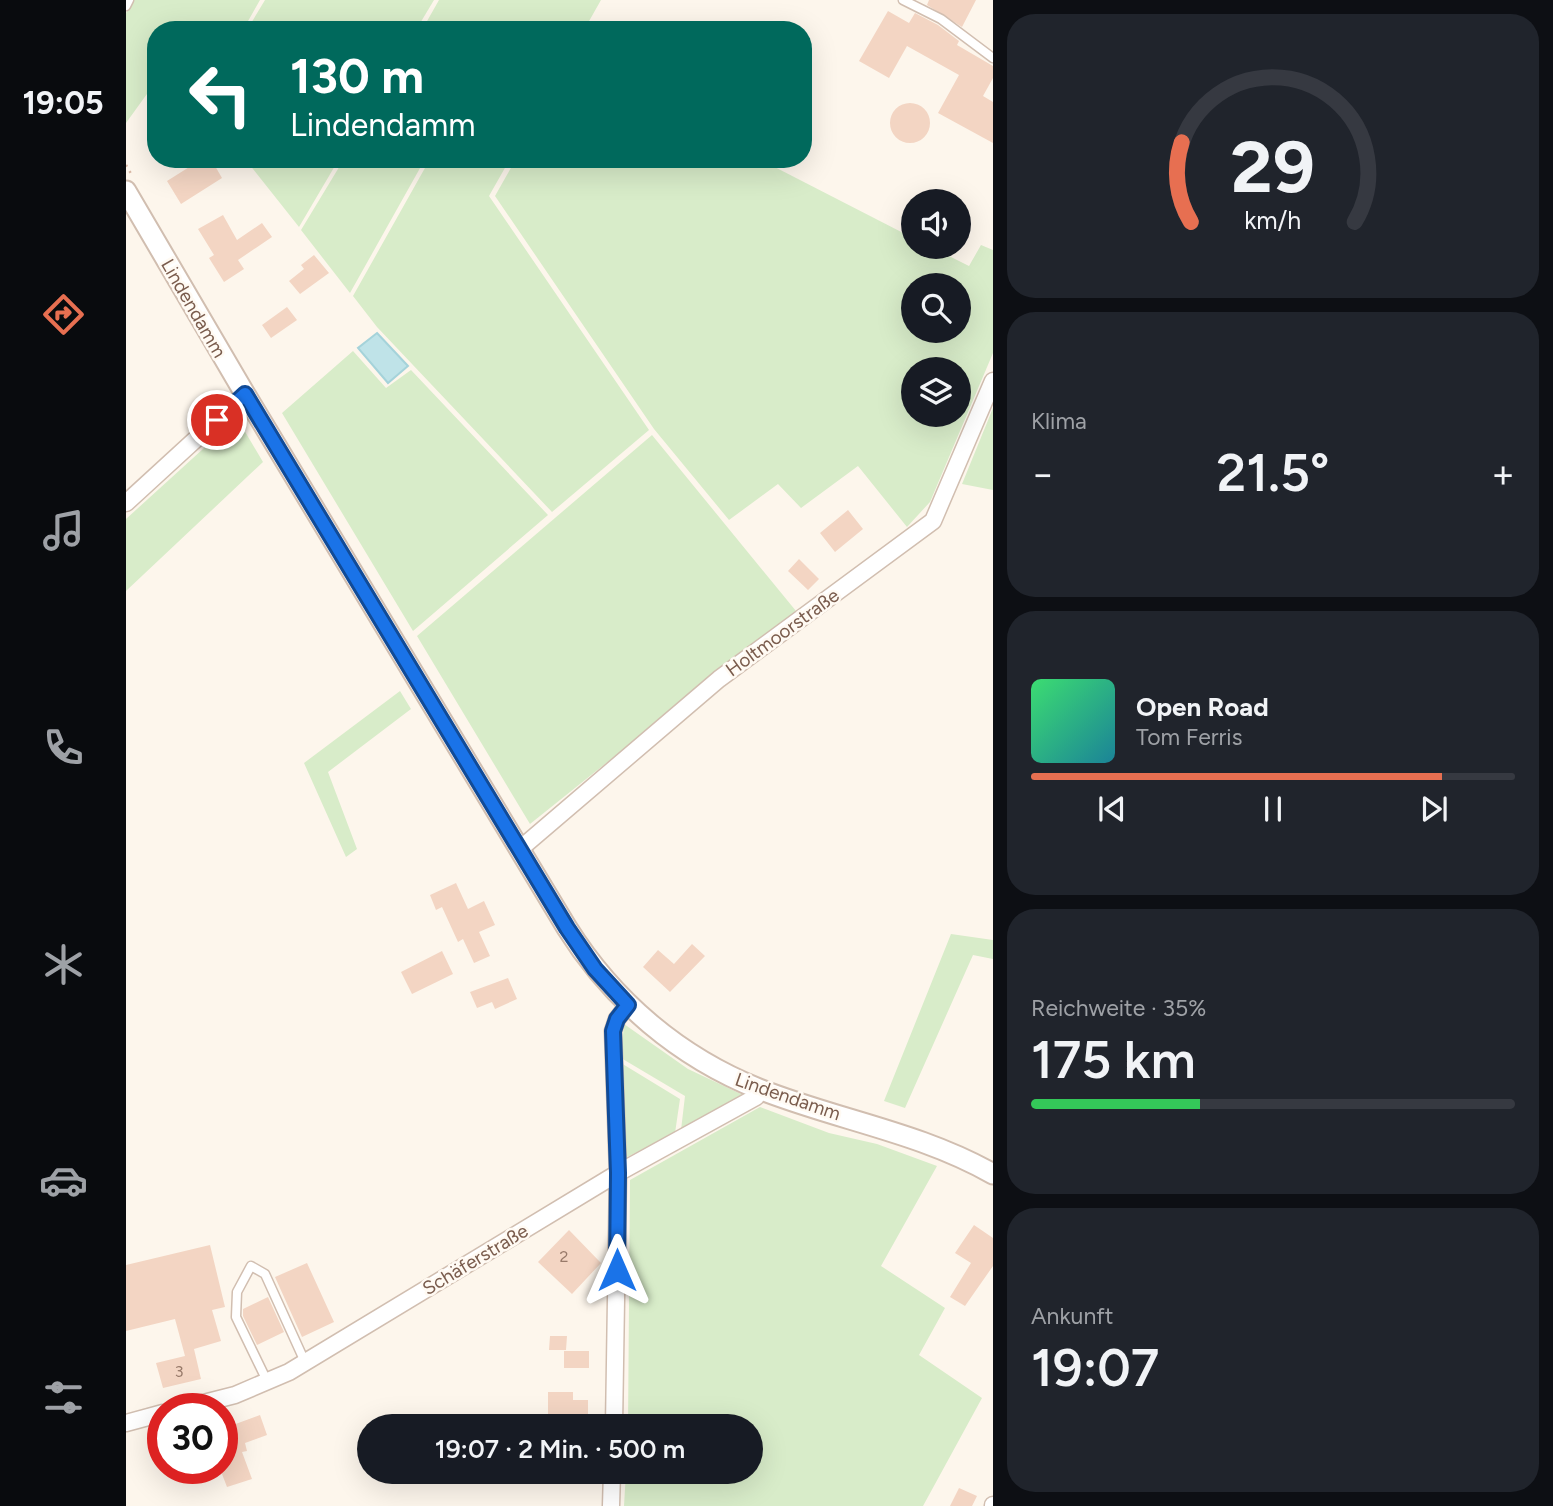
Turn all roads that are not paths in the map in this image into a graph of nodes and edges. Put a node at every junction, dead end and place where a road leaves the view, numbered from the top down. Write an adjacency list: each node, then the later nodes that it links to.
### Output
1 (129, 0): 3 (lane)
2 (903, 0): 4 (lane)
3 (126, 6)
4 (993, 58)
5 (126, 191): 7 (street, Lindendamm)
6 (993, 380): 9 (street, Holtmoorstraße)
7 (245, 394): 8 (street); 9 (street, Lindendamm)
8 (126, 503)
9 (520, 849): 10 (street, Lindendamm)
10 (628, 1005): 11 (street, Lindendamm); 12 (street)
11 (760, 1090): 12 (street, Schäferstraße); 13 (street, Lindendamm)
12 (618, 1173): 14 (street, Schäferstraße); 17 (street)
13 (993, 1174)
14 (305, 1362): 15 (street, Schäferstraße); 15 (lane)
15 (267, 1381): 16 (street, Schäferstraße)
16 (238, 1394)
17 (614, 1414)
18 (147, 1417): 19 (street)
19 (126, 1423)
20 (612, 1484): 21 (street)
21 (611, 1506)

